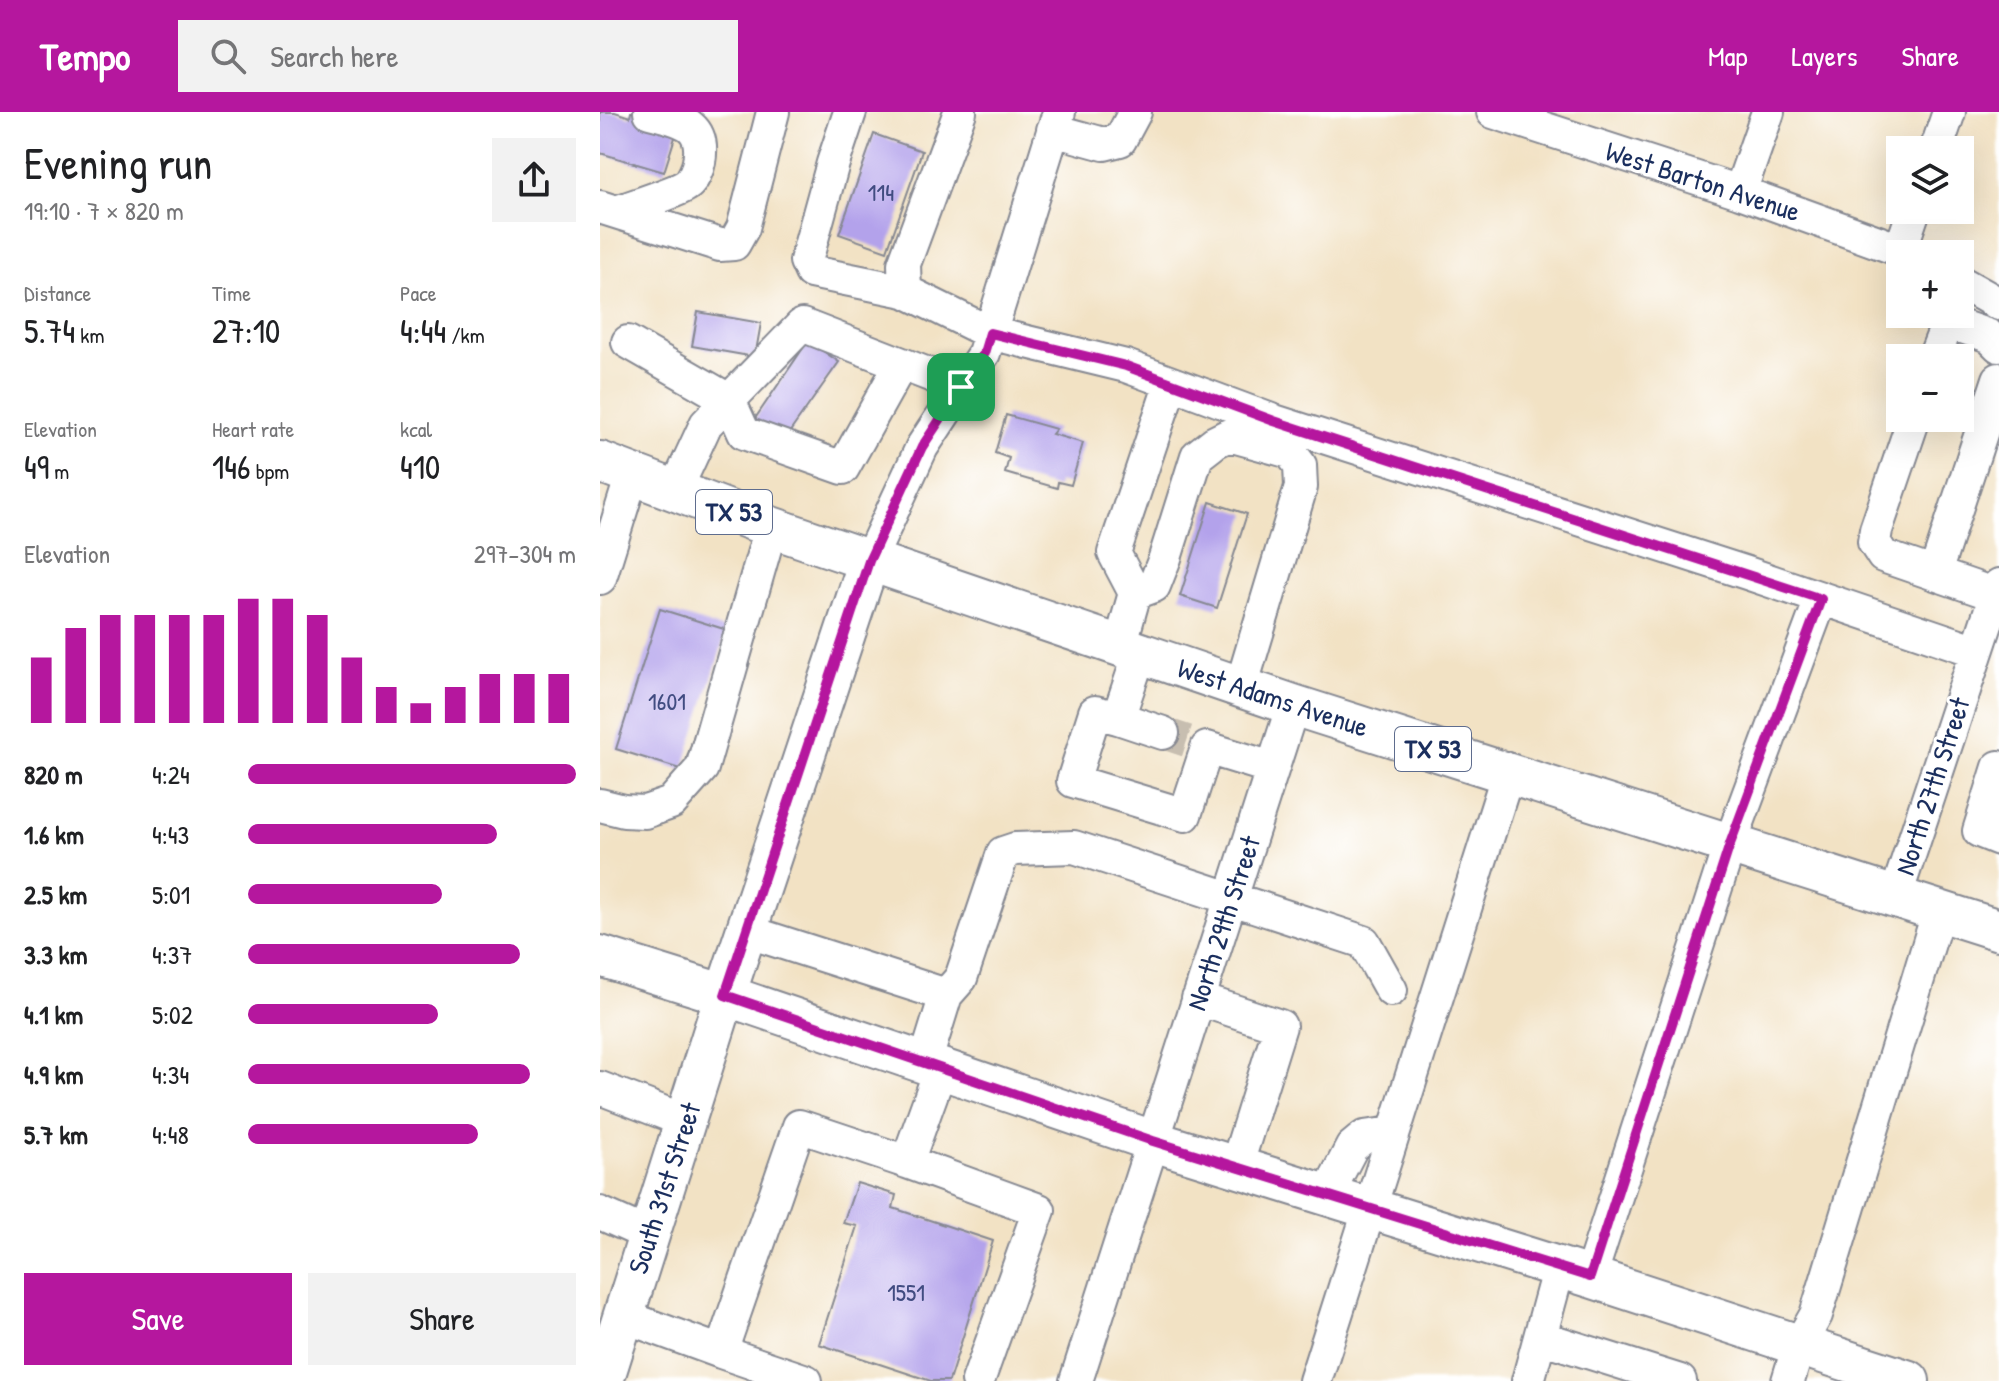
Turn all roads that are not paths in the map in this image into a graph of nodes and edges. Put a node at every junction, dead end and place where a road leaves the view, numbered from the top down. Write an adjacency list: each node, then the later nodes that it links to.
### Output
1 (650, 112): 12 (street)
2 (773, 112): 12 (street)
3 (850, 112): 15 (street)
4 (960, 112): 15 (street)
5 (1135, 112): 9 (street)
6 (1493, 112): 11 (street, West Barton Avenue)
7 (1768, 112): 11 (street)
8 (1949, 112): 10 (street)
9 (1056, 121): 17 (street)
10 (1941, 136)
11 (1740, 192): 13 (street, West Barton Avenue)
12 (608, 209)
13 (1886, 244)
14 (1974, 290): 16 (street)
15 (905, 291): 17 (street)
16 (1999, 304)
17 (990, 333): 23 (street); 24 (street)
18 (628, 342): 25 (street)
19 (1940, 344): 20 (street)
20 (1999, 346)
21 (901, 364): 24 (street); 25 (street); 25 (street)
22 (1999, 379): 31 (street)
23 (1171, 383): 34 (street); 35 (street)
24 (961, 387): 30 (street)
25 (729, 400): 28 (street)
26 (1909, 432): 31 (street)
27 (616, 468): 28 (main road, TX 53); 32 (street)
28 (676, 489): 29 (main road, TX 53)
29 (771, 527): 30 (main road, TX 53); 45 (street)
30 (869, 561): 36 (main road, West Adams Avenue / TX 53); 52 (main road, South 31st Street)
31 (1935, 573): 33 (street)
32 (600, 578)
33 (1998, 592): 37 (street, North 27th Street)
34 (1135, 593): 36 (street); 38 (street)
35 (1821, 599): 37 (street); 47 (street)
36 (1130, 649): 38 (main road, West Adams Avenue / TX 53); 40 (street)
37 (1977, 651): 48 (street, North 27th Street)
38 (1241, 687): 39 (main road, West Adams Avenue / TX 53)
39 (1293, 705): 43 (street, North 29th Street); 44 (main road, West Adams Avenue / TX 53)
40 (1118, 718): 41 (street); 41 (street)
41 (1185, 741): 43 (street)
42 (1999, 767): 46 (street)
43 (1272, 768): 49 (street, North 29th Street)
44 (1508, 773): 47 (main road, West Adams Avenue / TX 53); 61 (street)
45 (600, 805)
46 (1989, 835)
47 (1730, 844): 48 (main road, West Adams Avenue / TX 53); 69 (street)
48 (1896, 895): 50 (main road, West Adams Avenue / TX 53)
49 (1231, 899): 54 (street); 56 (street); 57 (street, North 29th Street)
50 (1939, 910): 51 (main road, West Adams Avenue / TX 53); 73 (street)
51 (1999, 930)
52 (746, 931): 55 (main road, South 31st Street); 56 (street)
53 (600, 956): 55 (main road)
54 (1391, 990)
55 (725, 995): 58 (main road); 60 (main road, South 31st Street)
56 (946, 995): 58 (street)
57 (1198, 999): 62 (street, North 29th Street); 64 (street)
58 (933, 1066): 62 (main road); 63 (street)
59 (600, 1088): 60 (street)
60 (685, 1121): 68 (main road, South 31st Street)
61 (1392, 1133): 65 (street); 66 (street)
62 (1153, 1141): 64 (main road); 77 (street, North 29th Street)
63 (907, 1162): 72 (street); 76 (street)
64 (1236, 1167): 65 (main road)
65 (1327, 1195): 66 (main road)
66 (1369, 1208): 69 (main road); 78 (street)
67 (600, 1213): 68 (street)
68 (649, 1235): 70 (main road, South 31st Street)
69 (1574, 1272): 71 (street); 73 (main road)
70 (616, 1308): 72 (street); 74 (main road, South 31st Street)
71 (1540, 1337): 79 (street); 80 (street)
72 (721, 1352): 75 (street)
73 (1794, 1363): 81 (main road)
74 (603, 1381)
75 (806, 1381)
76 (978, 1381)
77 (1076, 1381)
78 (1315, 1381)
79 (1528, 1381)
80 (1680, 1381)
81 (1909, 1381)

